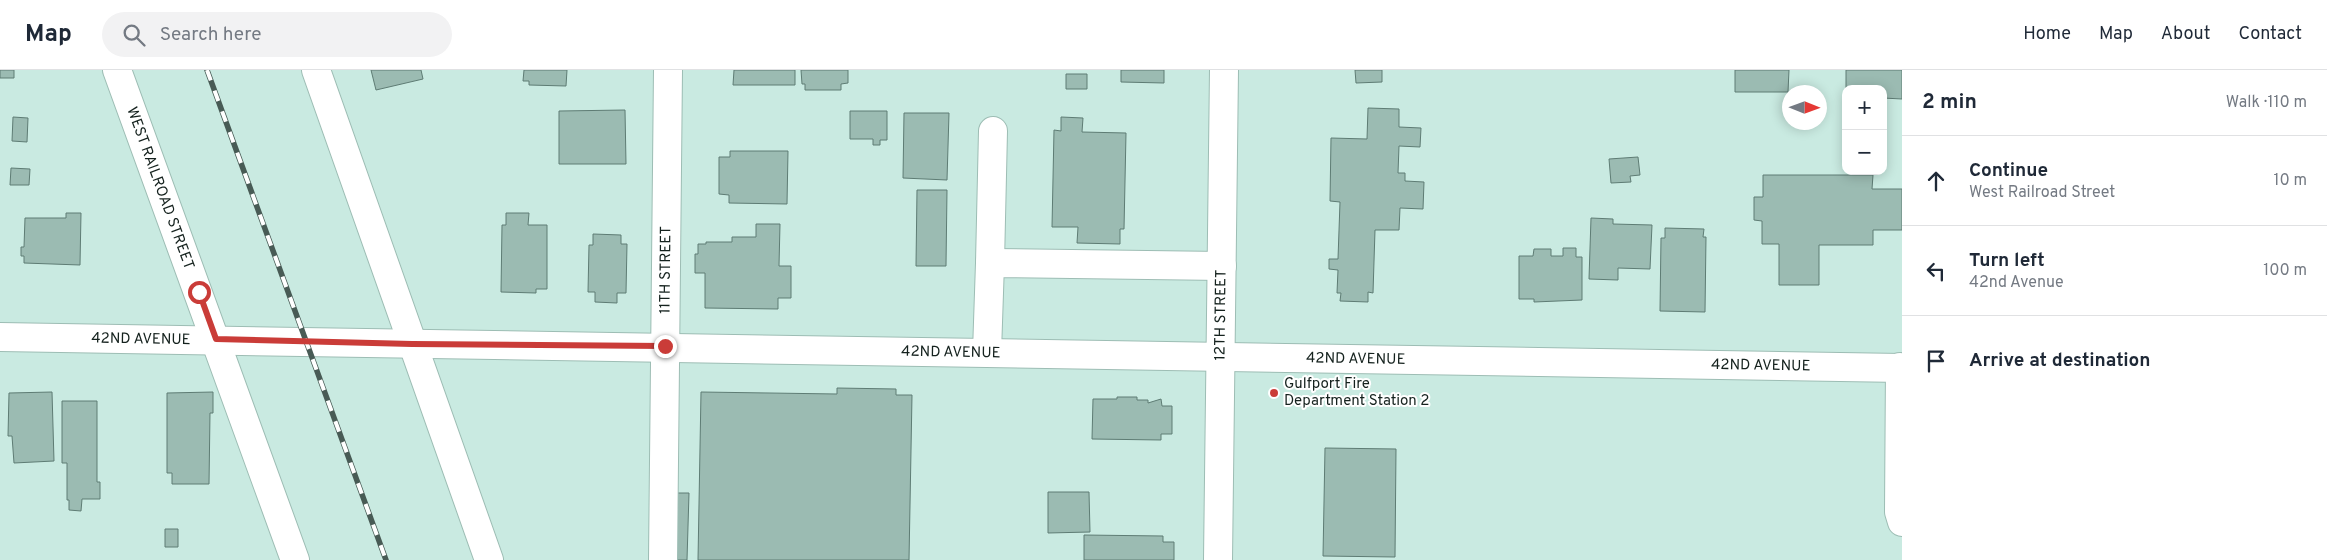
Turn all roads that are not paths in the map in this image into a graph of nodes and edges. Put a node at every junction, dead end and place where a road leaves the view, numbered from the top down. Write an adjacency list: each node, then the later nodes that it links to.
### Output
1 (117, 70): 9 (street, WEST RAILROAD STREET)
2 (316, 70): 10 (street)
3 (668, 70): 11 (street, 11TH STREET)
4 (1224, 70): 7 (street, 12TH STREET)
5 (992, 131): 6 (street)
6 (990, 263): 7 (street); 12 (street)
7 (1222, 266): 13 (street, 12TH STREET)
8 (0, 337): 9 (street, 42ND AVENUE)
9 (216, 339): 10 (street, 42ND AVENUE); 16 (street, WEST RAILROAD STREET)
10 (412, 344): 11 (street, 42ND AVENUE); 17 (street)
11 (665, 346): 12 (street, 42ND AVENUE); 18 (street, 11TH STREET)
12 (987, 352): 13 (street, 42ND AVENUE)
13 (1221, 355): 14 (street, 42ND AVENUE); 19 (street, 12TH STREET)
14 (1901, 368): 15 (street)
15 (1902, 522)
16 (295, 560)
17 (489, 560)
18 (663, 560)
19 (1218, 560)

